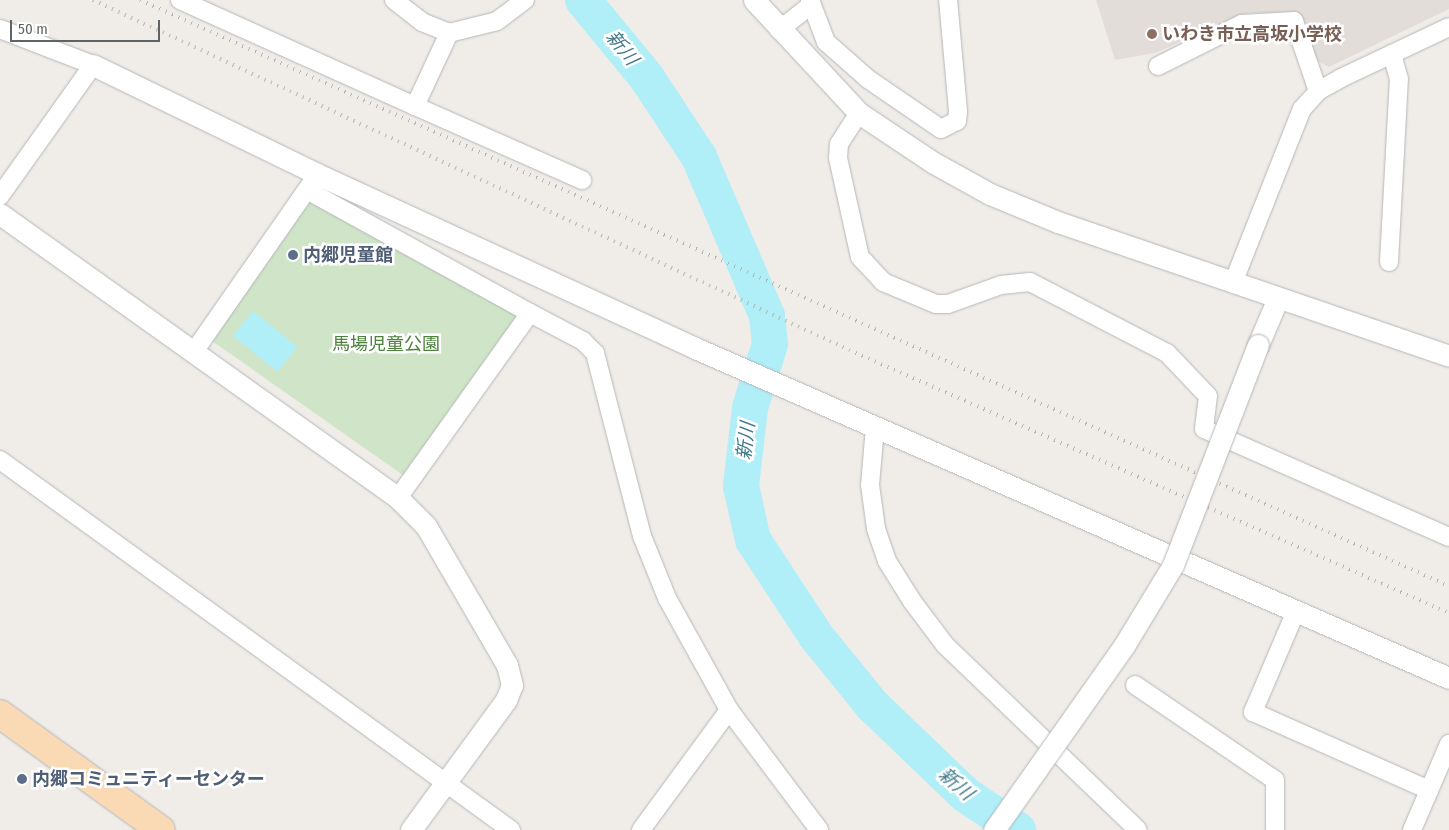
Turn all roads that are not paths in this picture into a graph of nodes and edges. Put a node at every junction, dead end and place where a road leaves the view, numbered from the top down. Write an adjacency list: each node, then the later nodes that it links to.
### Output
1 (180, 0): 15 (street)
2 (394, 0): 10 (street)
3 (525, 0): 10 (street)
4 (754, 0): 9 (street)
5 (948, 0): 6 (street)
6 (810, 3): 9 (street)
7 (1449, 27): 11 (street)
8 (0, 29): 12 (street)
9 (779, 30): 16 (street)
10 (448, 33): 15 (street)
11 (1392, 54): 14 (street); 21 (street)
12 (93, 65): 18 (street); 19 (street)
13 (1158, 66): 14 (street)
14 (1318, 91): 22 (street)
15 (415, 106): 17 (street)
16 (859, 113): 22 (street); 30 (street)
17 (582, 180)
18 (312, 182): 24 (street); 25 (street); 27 (street)
19 (0, 196)
20 (0, 214): 25 (street)
21 (1389, 262)
22 (1233, 283): 23 (street)
23 (1278, 298): 26 (street); 44 (street, bridge)
24 (530, 313): 29 (street); 34 (street)
25 (193, 352): 29 (street)
26 (1449, 356)
27 (875, 427): 31 (street); 45 (street)
28 (0, 460): 37 (street)
29 (398, 498): 37 (street)
30 (1449, 537)
31 (1296, 611): 32 (street); 38 (street)
32 (1449, 678)
33 (1136, 685): 46 (street)
34 (728, 710): 42 (street); 43 (street)
35 (0, 714): 39 (main road)
36 (1449, 744): 38 (street)
37 (443, 783): 40 (street); 41 (street)
38 (1429, 790): 47 (street)
39 (157, 829)
40 (411, 830)
41 (511, 830)
42 (641, 830)
43 (819, 830)
44 (994, 830)
45 (1138, 830)
46 (1276, 830)
47 (1412, 830)

